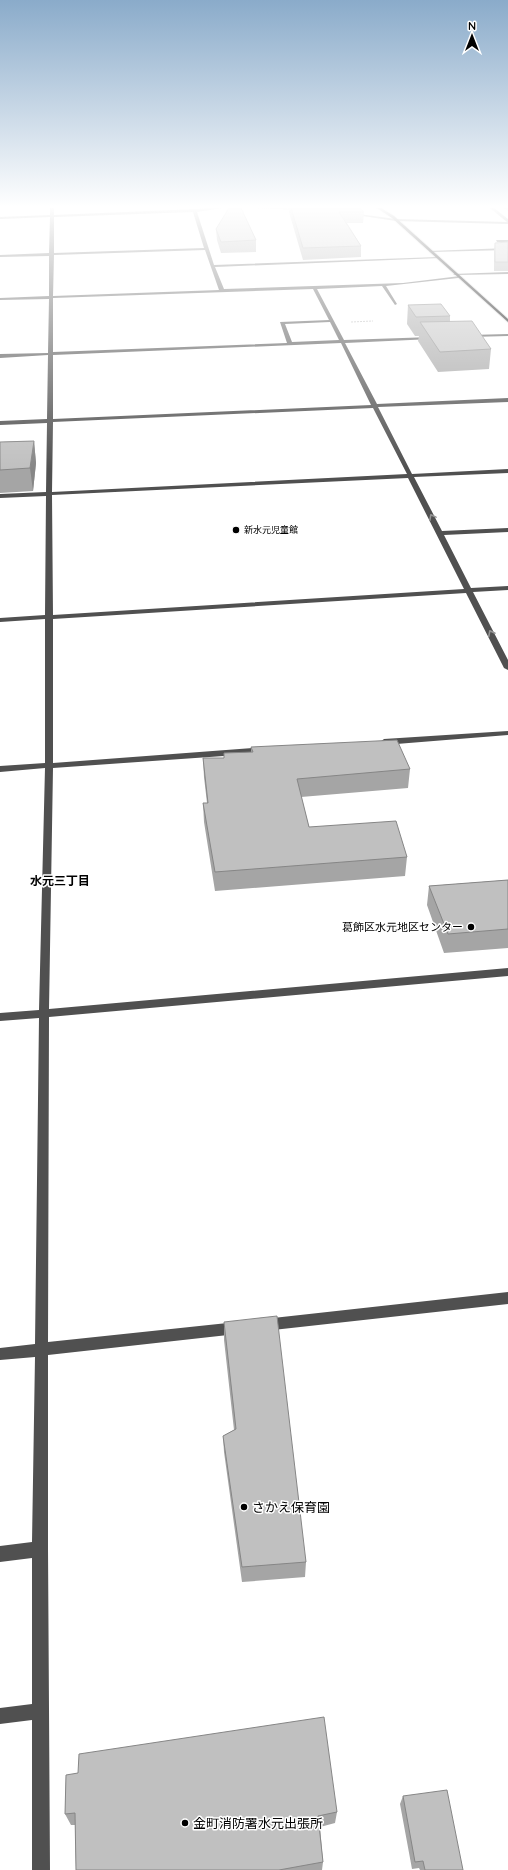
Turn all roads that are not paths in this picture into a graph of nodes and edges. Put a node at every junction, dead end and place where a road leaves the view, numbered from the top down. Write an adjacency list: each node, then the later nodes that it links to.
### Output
1 (118, 295): 5 (street)
2 (320, 295): 8 (street)
3 (389, 295): 7 (street)
4 (479, 295): 9 (main road)
5 (52, 298): 6 (street); 15 (street)
6 (0, 299)
7 (395, 304)
8 (332, 321): 13 (street); 14 (street)
9 (508, 321)
10 (508, 335): 11 (street)
11 (466, 337)
12 (435, 338): 13 (street)
13 (342, 342): 14 (street); 18 (street)
14 (290, 344): 15 (street)
15 (51, 354): 16 (street); 19 (street)
16 (0, 356)
17 (508, 400): 18 (street)
18 (376, 406): 19 (street); 22 (street)
19 (51, 420): 20 (street); 23 (street)
20 (0, 423)
21 (508, 471): 22 (street)
22 (411, 476): 23 (street); 26 (street, one-way to 22)
23 (49, 494): 24 (street); 29 (street)
24 (0, 496)
25 (508, 530): 26 (street)
26 (441, 533): 28 (street)
27 (508, 588): 28 (street)
28 (470, 592): 29 (street); 31 (street, one-way to 28)
29 (50, 617): 30 (street); 35 (street)
30 (0, 620)
31 (508, 668)
32 (508, 733): 33 (street)
33 (374, 742)
34 (271, 750): 35 (street)
35 (49, 765): 36 (street); 38 (street)
36 (0, 769)
37 (508, 972): 38 (street)
38 (44, 1013): 39 (street); 41 (street)
39 (0, 1017)
40 (508, 1298): 41 (street)
41 (43, 1349): 42 (street); 43 (street)
42 (0, 1354)
43 (40, 1549): 44 (street); 45 (street)
44 (0, 1554)
45 (41, 1711): 46 (street); 47 (street)
46 (0, 1716)
47 (40, 1870)

